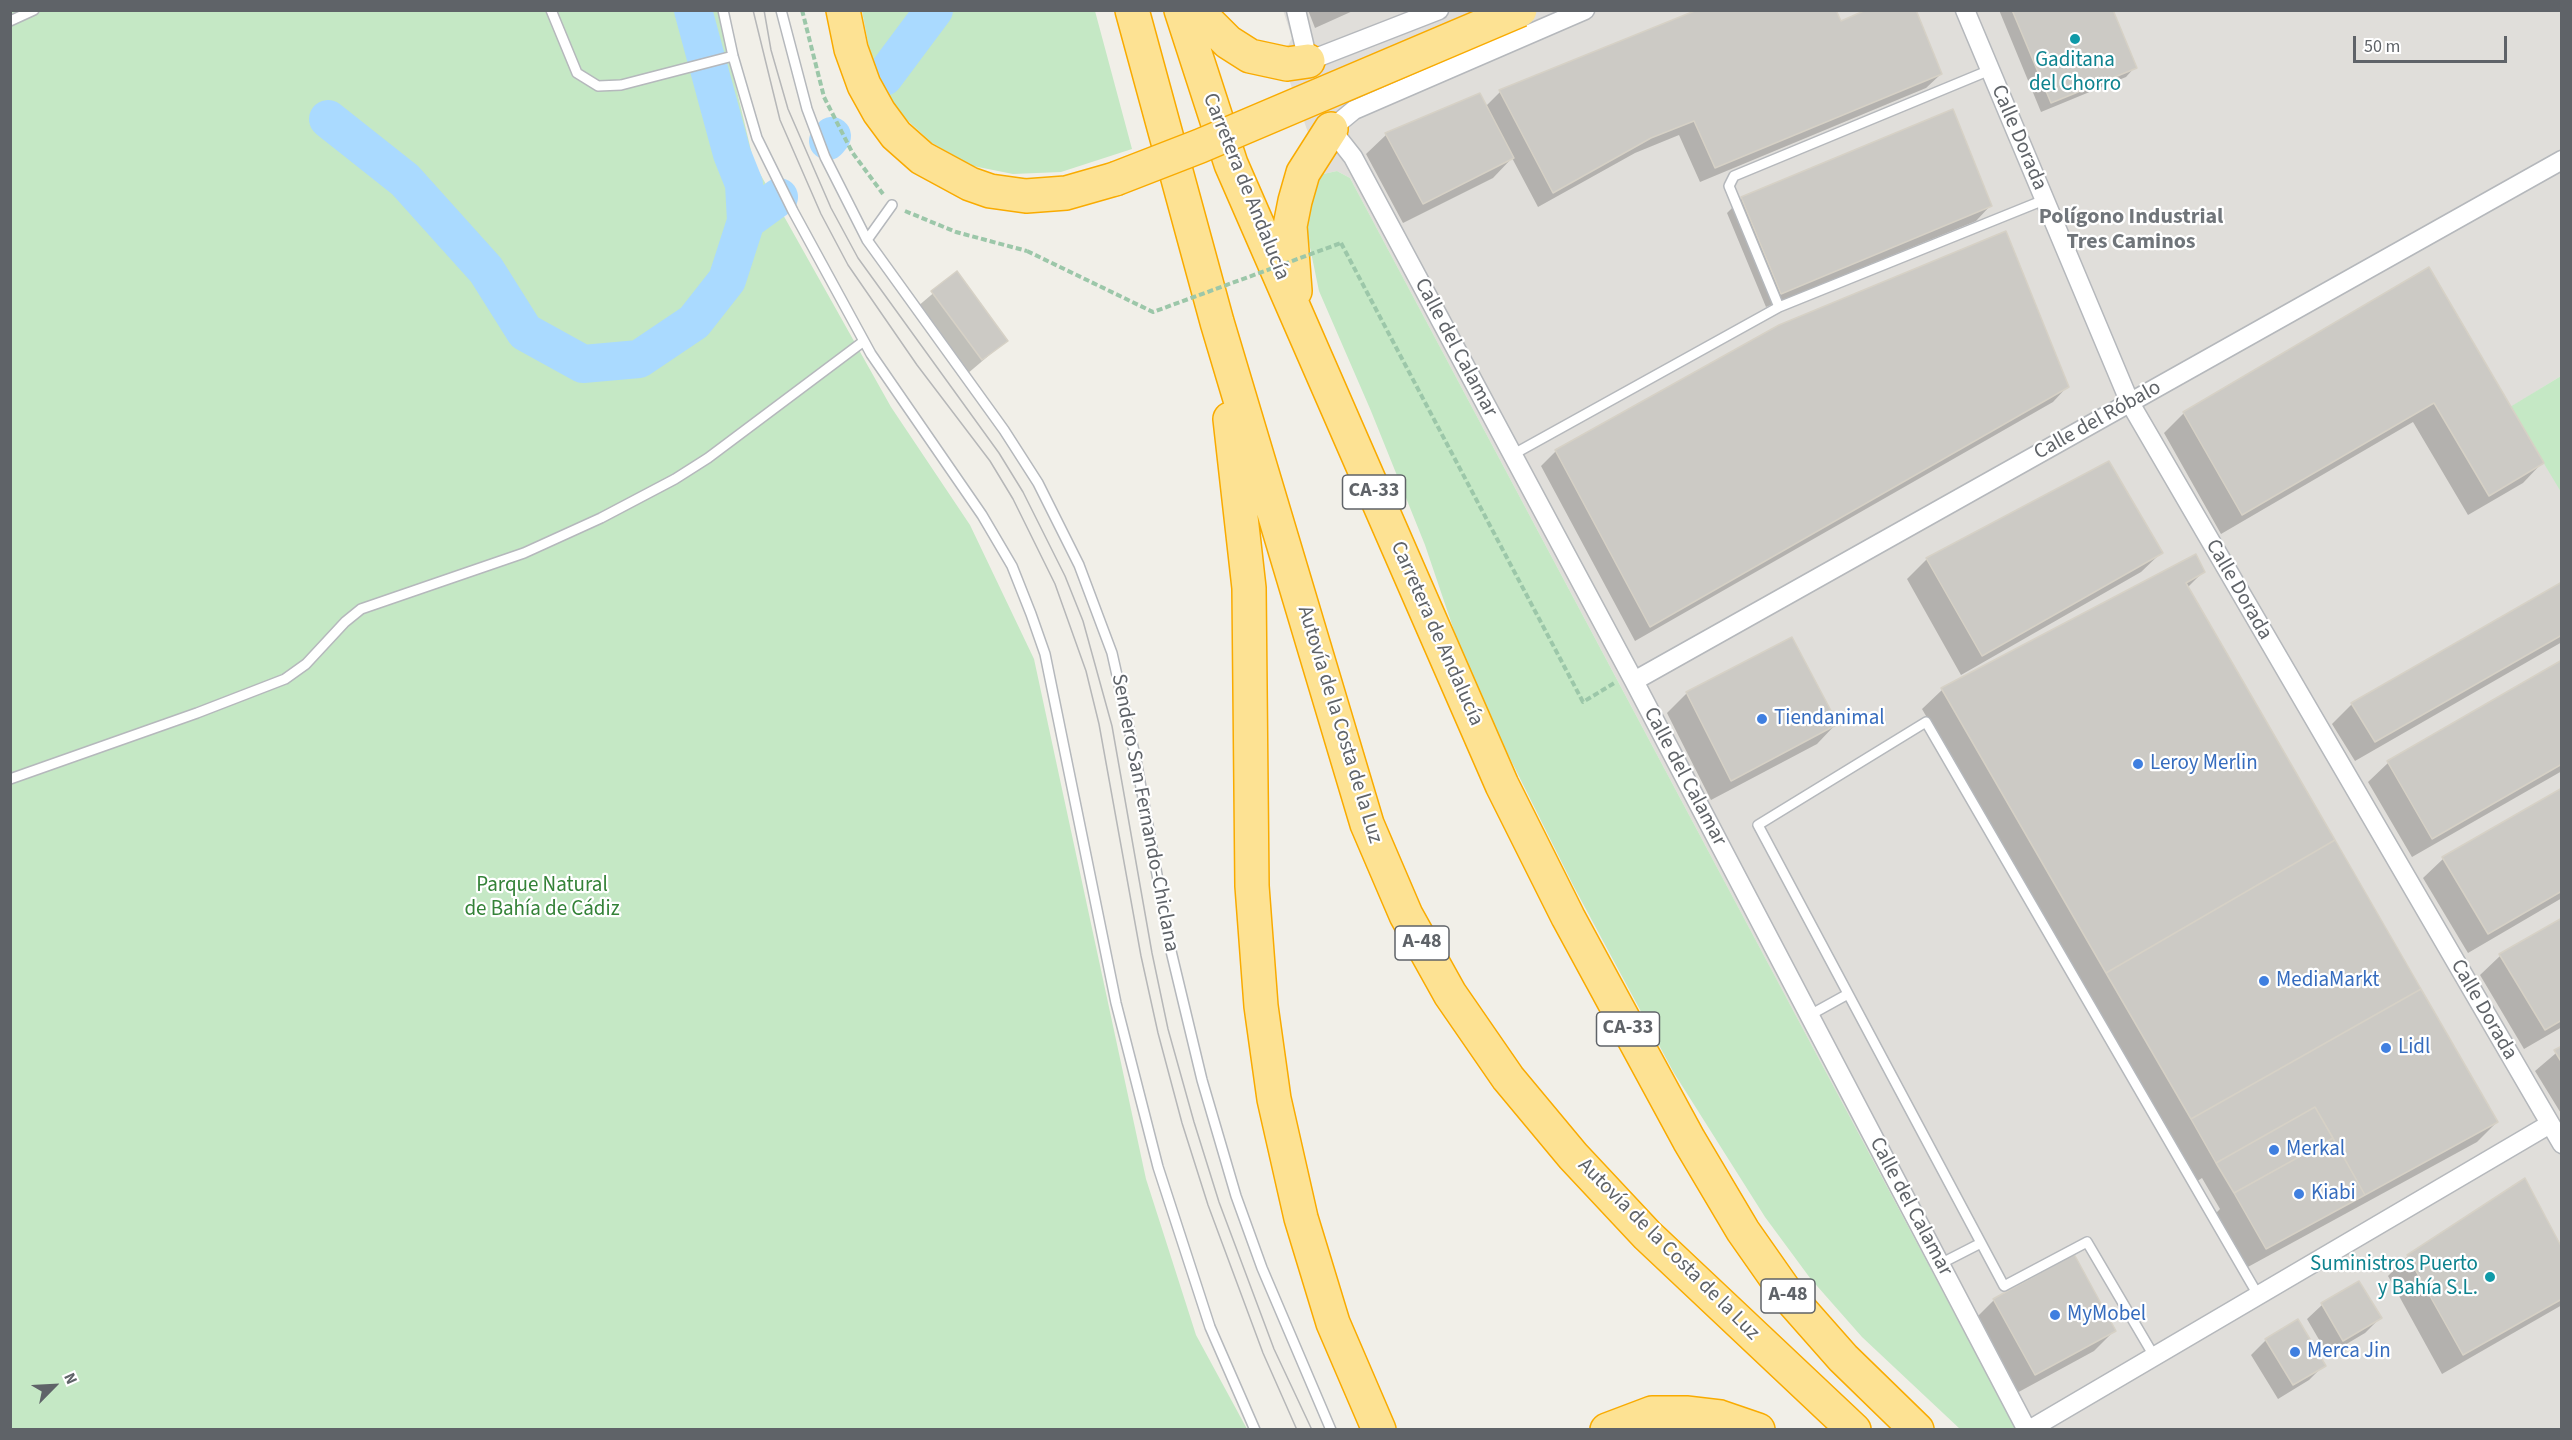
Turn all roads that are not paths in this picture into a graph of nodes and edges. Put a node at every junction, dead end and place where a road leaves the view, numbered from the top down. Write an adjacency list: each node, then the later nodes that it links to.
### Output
1 (34, 10): 14 (lane)
2 (551, 10): 15 (lane)
3 (723, 10): 15 (lane)
4 (781, 10): 22 (lane, Sendero San Fernando-Chiclana)
5 (843, 10): 11 (highway, bridge)
6 (1132, 10): 25 (highway)
7 (1180, 10): 24 (highway, Carretera de Andalucía / CA-33)
8 (1196, 10): 16 (highway)
9 (1296, 10): 16 (street)
10 (1439, 10): 16 (street)
11 (1520, 10)
12 (1585, 10): 18 (street)
13 (1965, 10): 17 (street, Calle Dorada)
14 (10, 21)
15 (733, 56): 26 (lane)
16 (1308, 61)
17 (1990, 70): 20 (street, Calle Dorada); 23 (lane)
18 (1331, 129): 24 (highway); 28 (street, Calle del Calamar)
19 (2562, 159): 27 (street, Calle del Róbalo)
20 (2044, 200): 23 (lane); 27 (street, Calle Dorada)
21 (892, 205): 22 (lane)
22 (867, 240): 41 (lane, Sendero San Fernando-Chiclana)
23 (1779, 307): 28 (lane)
24 (1296, 313): 34 (highway, Carretera de Andalucía / CA-33)
25 (1217, 322): 42 (highway); 45 (highway, Autovía de la Costa de la Luz / A-48)
26 (864, 340): 30 (lane); 40 (lane)
27 (2130, 403): 29 (street, Calle del Róbalo); 33 (street, Calle Dorada)
28 (1512, 455): 29 (street, Calle del Calamar)
29 (1631, 677): 32 (street, Calle del Calamar)
30 (10, 779)
31 (1848, 994): 32 (lane); 36 (lane); 38 (lane)
32 (1809, 1015): 37 (street, Calle del Calamar)
33 (2550, 1124): 35 (street, Calle Dorada); 38 (street)
34 (1689, 1140): 46 (highway, A-48); 47 (highway)
35 (2562, 1144)
36 (1981, 1244): 37 (lane); 39 (lane)
37 (1940, 1264): 48 (street, Calle del Calamar)
38 (2258, 1295): 39 (street)
39 (2154, 1356): 48 (street)
40 (1255, 1430)
41 (1331, 1430)
42 (1379, 1430)
43 (1607, 1430): 44 (highway)
44 (1758, 1430)
45 (1854, 1430)
46 (1917, 1430)
47 (1942, 1430)
48 (2029, 1430)

